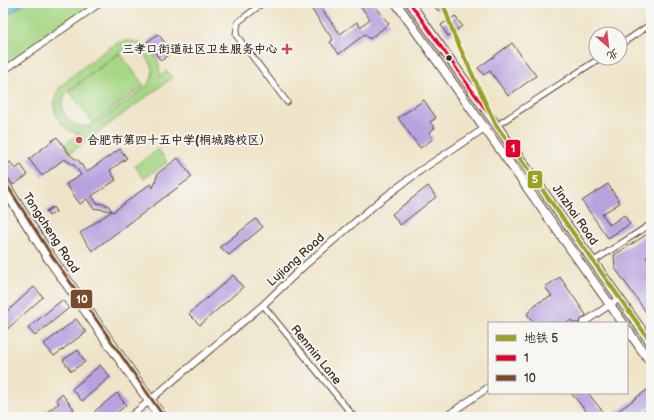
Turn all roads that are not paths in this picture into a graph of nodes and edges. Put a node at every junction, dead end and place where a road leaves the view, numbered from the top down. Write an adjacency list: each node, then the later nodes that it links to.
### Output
1 (100, 3): 8 (street)
2 (263, 3): 9 (street)
3 (396, 3): 11 (main road, Jinzhai Road)
4 (410, 3): 16 (main road, Jinzhai Road)
5 (651, 24): 6 (street)
6 (628, 40)
7 (588, 66): 10 (street)
8 (3, 71)
9 (287, 102)
10 (502, 122)
11 (485, 128): 17 (main road, Jinzhai Road); 18 (street, Lujiang Road)
12 (3, 179): 25 (street, Tongcheng Road)
13 (3, 189): 25 (street, Tongcheng Road)
14 (651, 224): 15 (street)
15 (597, 260)
16 (620, 298): 17 (street); 22 (main road, Jinzhai Road)
17 (610, 304): 19 (street); 20 (main road, Jinzhai Road)
18 (263, 305): 25 (street, Lujiang Road); 29 (street, Renmin Lane)
19 (584, 322)
20 (622, 322)
21 (628, 330): 23 (main road)
22 (651, 342)
23 (651, 363)
24 (488, 388): 30 (street)
25 (150, 399): 26 (street, Lujiang Road); 27 (street, Tongcheng Road); 28 (street, Tongcheng Road)
26 (130, 417)
27 (159, 417)
28 (164, 417)
29 (354, 417)
30 (445, 417)

